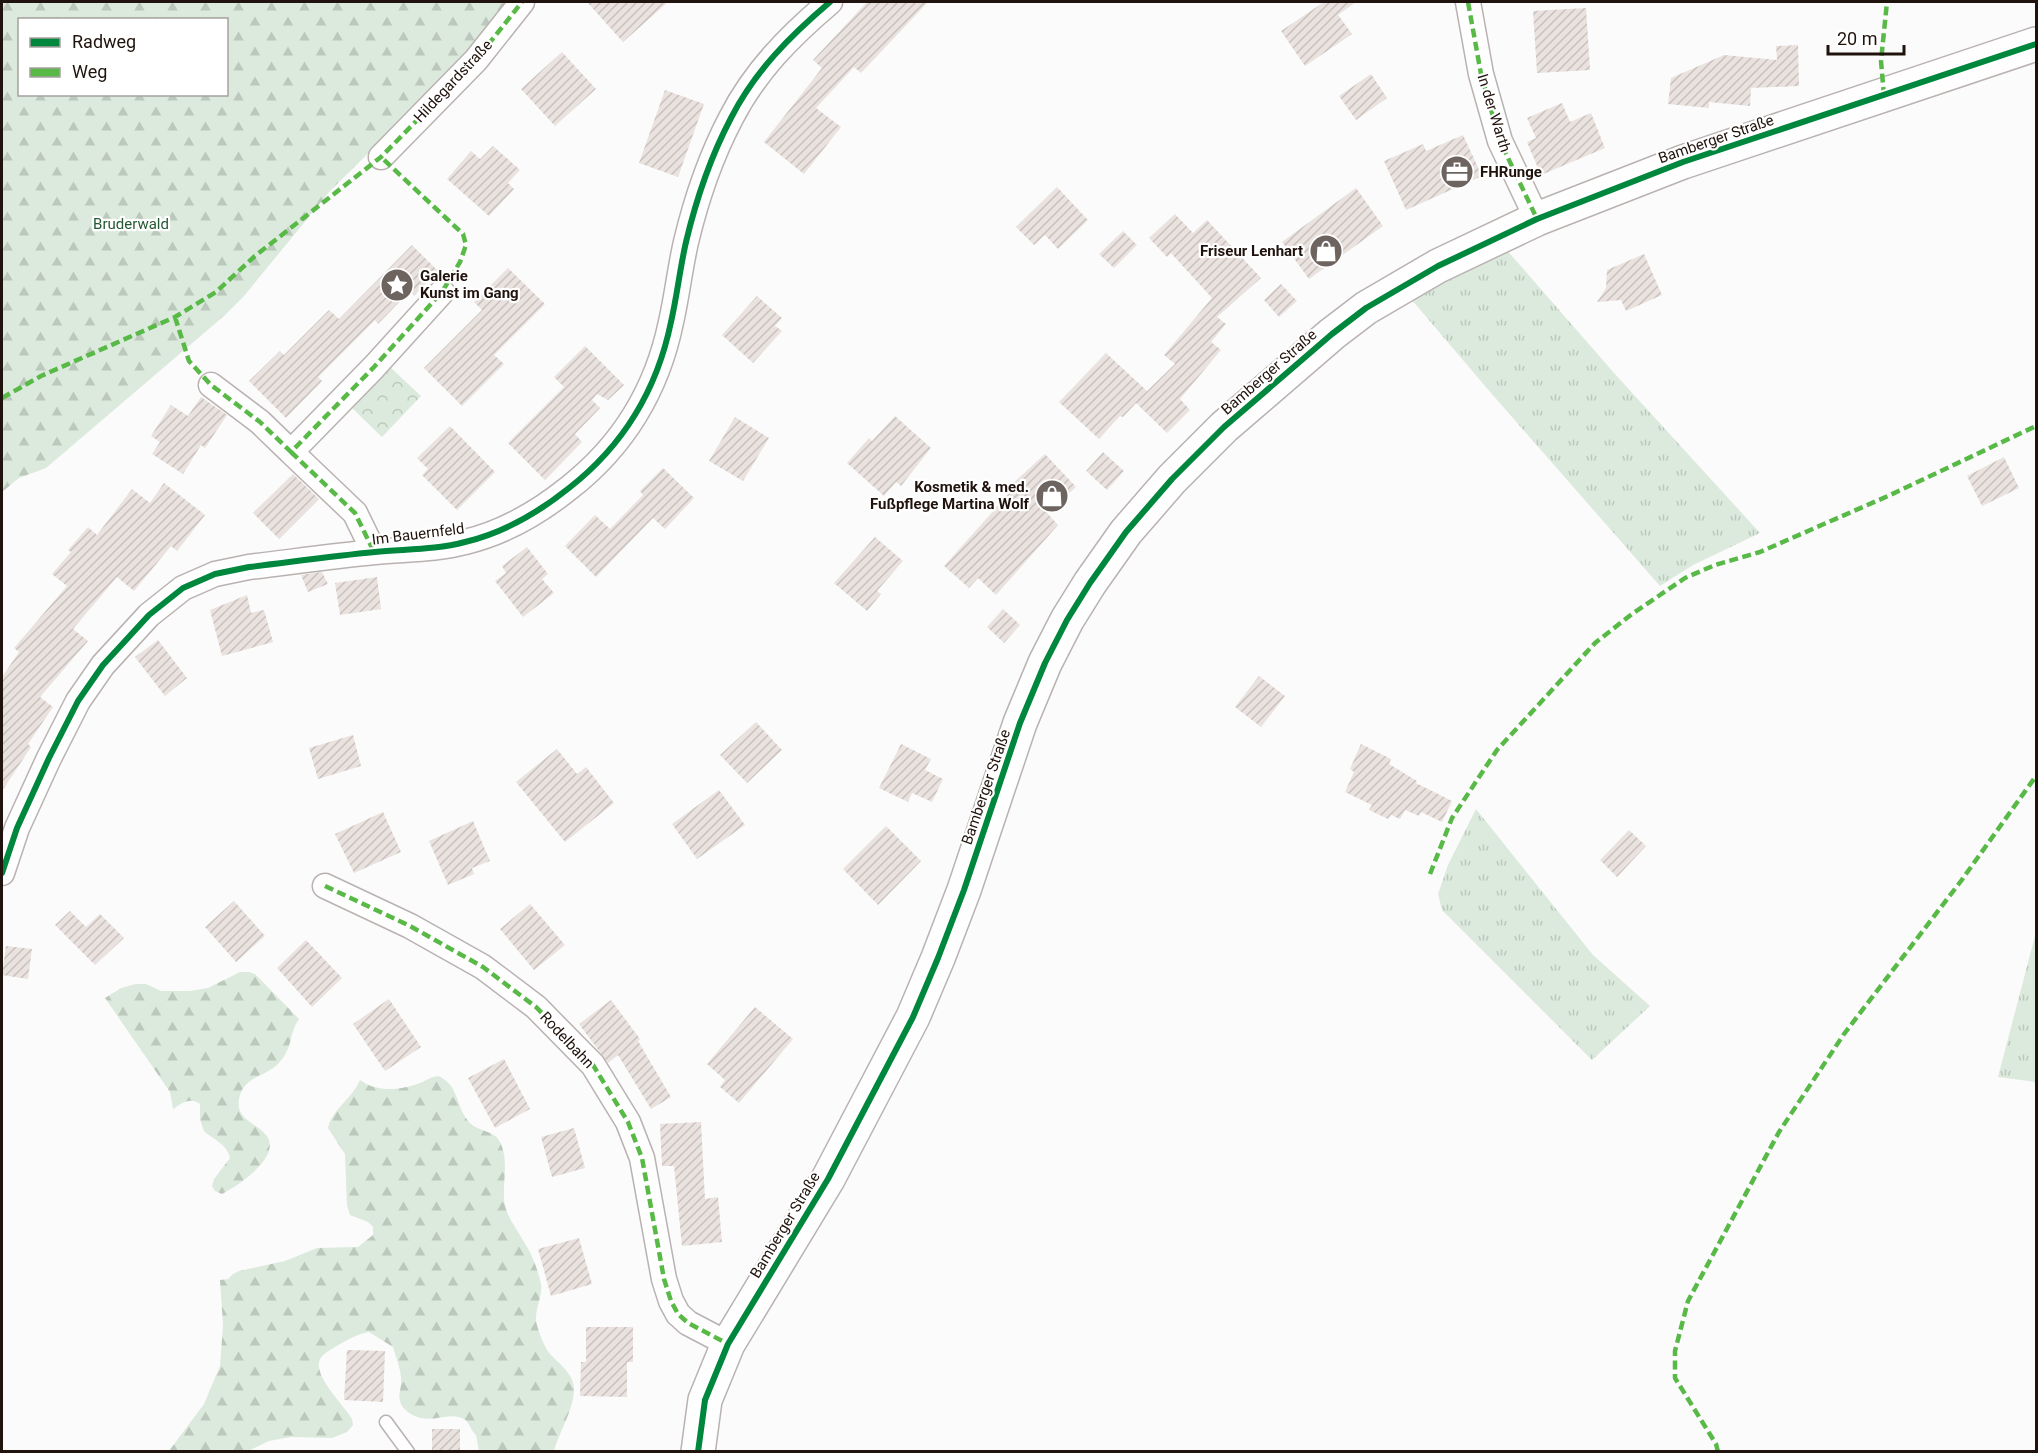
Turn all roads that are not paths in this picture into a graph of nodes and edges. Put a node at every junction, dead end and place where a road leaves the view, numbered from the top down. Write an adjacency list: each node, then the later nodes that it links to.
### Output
1 (522, 2): 5 (street, Hildegardstraße)
2 (830, 2): 10 (street, Im Bauernfeld)
3 (1468, 2): 6 (street, In der Warth)
4 (2037, 44): 6 (street, Bamberger Straße)
5 (381, 157)
6 (1537, 219): 13 (street, Bamberger Straße)
7 (442, 292): 9 (street)
8 (211, 385): 9 (street, Im Bauernfeld)
9 (291, 452): 10 (street, Im Bauernfeld)
10 (374, 552): 11 (street, Im Bauernfeld)
11 (2, 873)
12 (325, 886): 13 (street, Rodelbahn)
13 (728, 1344): 16 (street, Bamberger Straße)
14 (386, 1422): 15 (lane)
15 (408, 1452)
16 (698, 1452)

